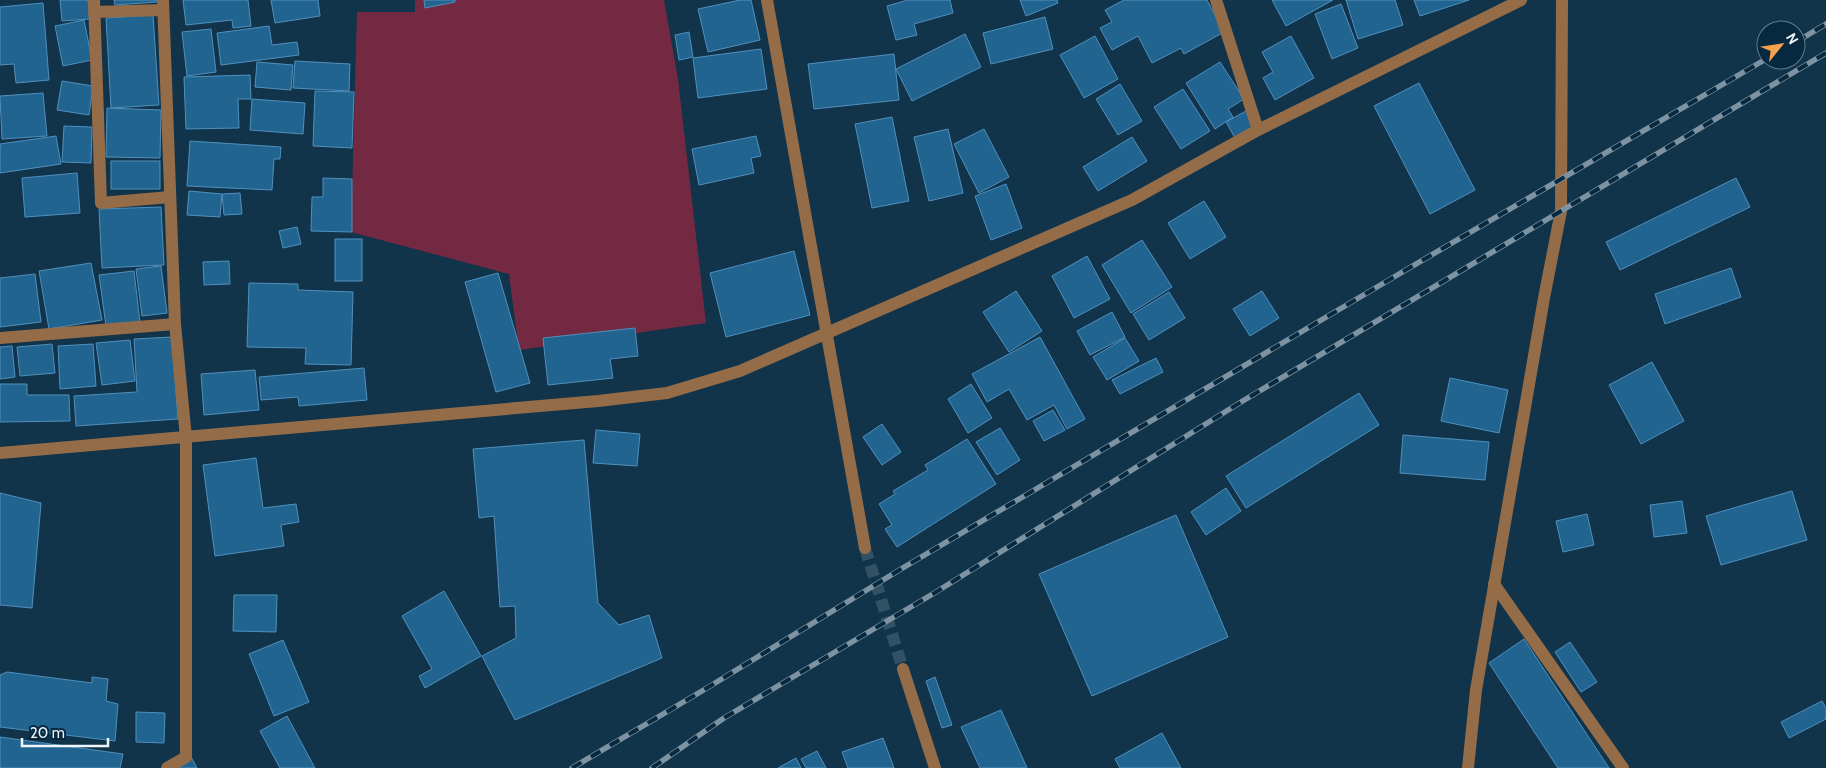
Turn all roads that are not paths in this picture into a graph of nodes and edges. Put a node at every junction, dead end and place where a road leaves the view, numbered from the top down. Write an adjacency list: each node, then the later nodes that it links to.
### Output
1 (767, 0): 10 (street)
2 (1216, 0): 7 (street)
3 (1520, 0): 7 (street)
4 (1562, 0): 15 (street)
5 (163, 5): 6 (street); 8 (street)
6 (94, 6): 8 (street)
7 (1258, 130): 10 (street)
8 (170, 197): 9 (street)
9 (175, 324): 11 (street); 12 (street)
10 (826, 333): 12 (street); 14 (street)
11 (0, 338)
12 (186, 438): 13 (street); 17 (street)
13 (0, 453)
14 (865, 548)
15 (1494, 584): 19 (street); 20 (street)
16 (903, 669): 18 (street)
17 (167, 768)
18 (935, 768)
19 (1468, 768)
20 (1623, 768)

